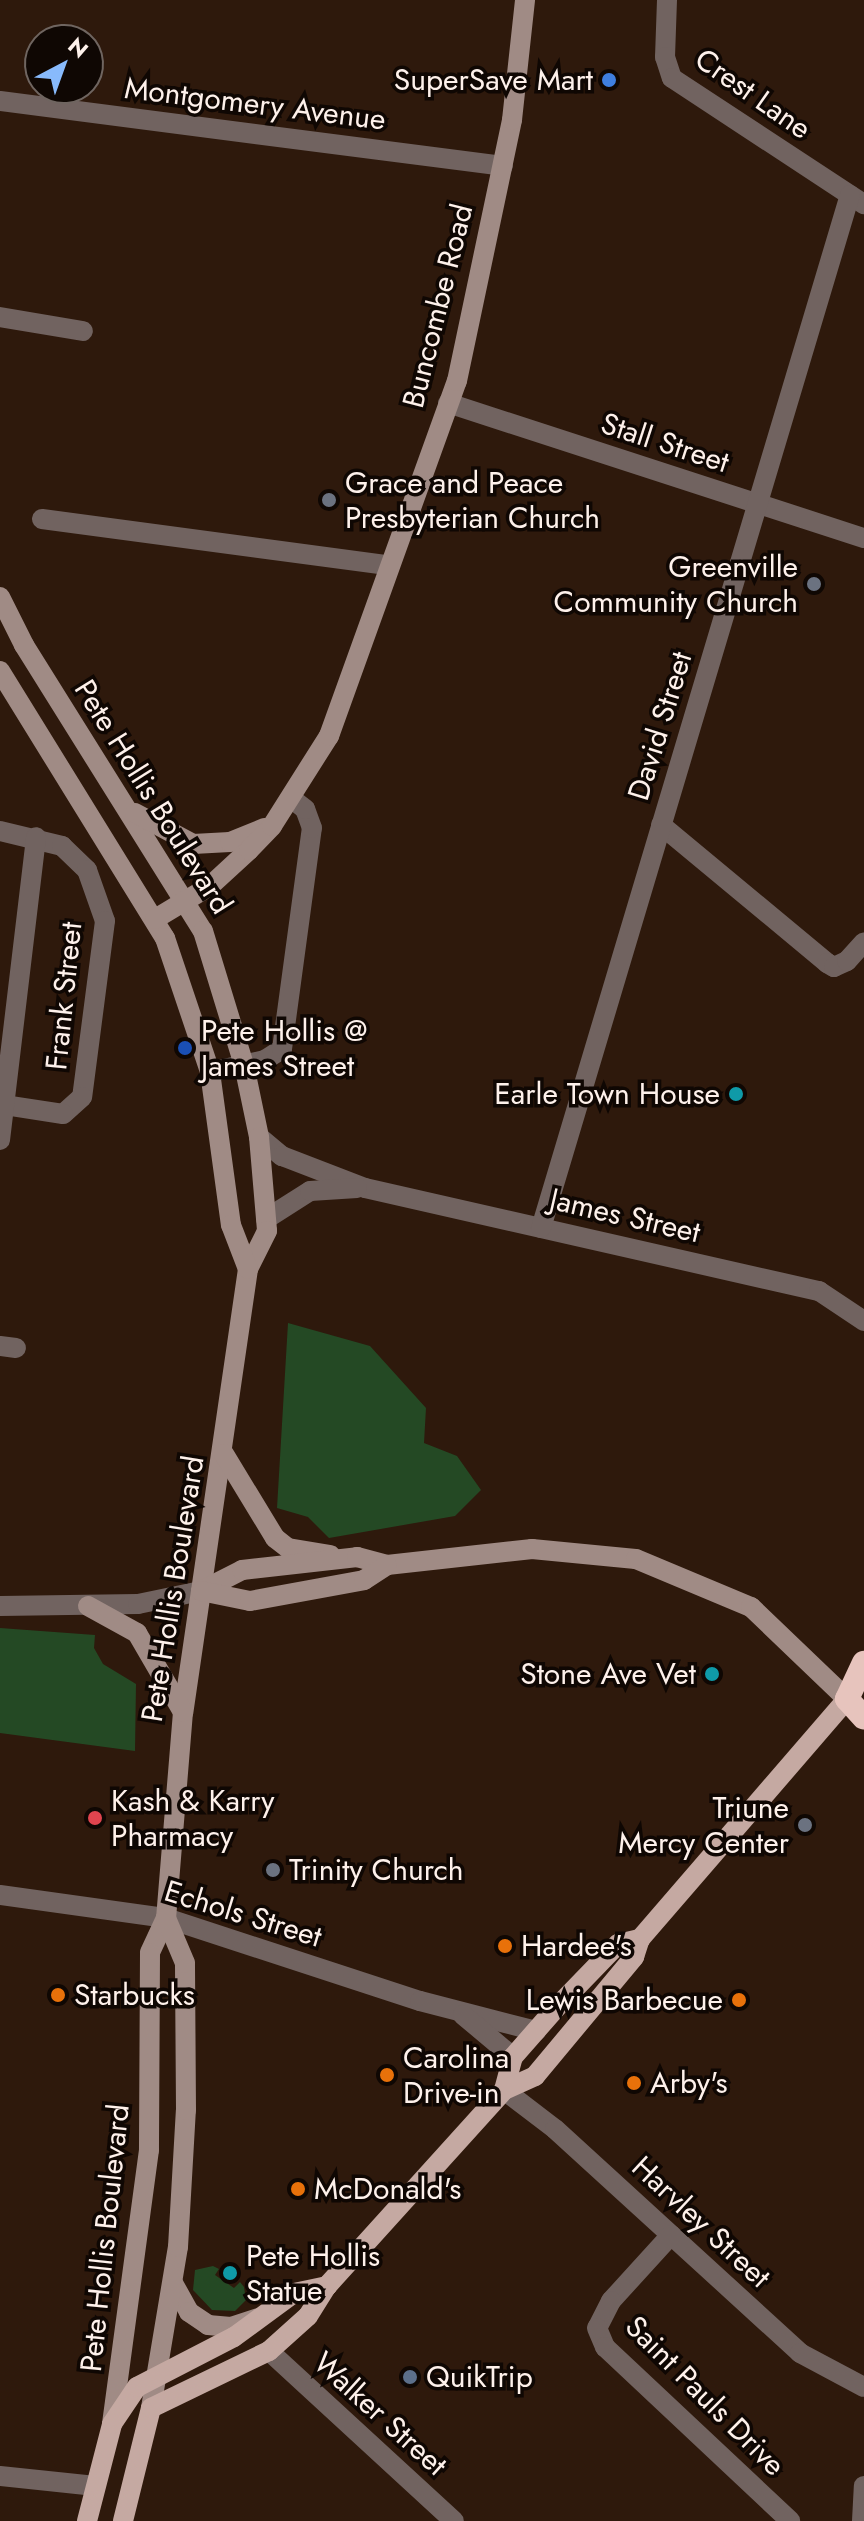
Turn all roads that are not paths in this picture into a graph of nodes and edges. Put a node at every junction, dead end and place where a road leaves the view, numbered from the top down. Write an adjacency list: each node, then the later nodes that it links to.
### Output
1 (525, 0): 4 (main road, Buncombe Road)
2 (667, 0): 5 (street, Crest Lane)
3 (0, 101): 4 (street, Montgomery Avenue)
4 (503, 166): 8 (main road, Buncombe Road)
5 (857, 200): 9 (street, David Street)
6 (0, 317): 7 (street)
7 (83, 331)
8 (448, 403): 9 (street, Stall Street); 12 (main road, Buncombe Road)
9 (757, 505): 11 (street, Stall Street); 17 (street, David Street)
10 (42, 519): 12 (street)
11 (864, 538)
12 (389, 565): 15 (main road, Buncombe Road)
13 (0, 597): 16 (main road, Pete Hollis Boulevard)
14 (0, 671): 22 (main road, Pete Hollis Boulevard)
15 (291, 798): 18 (main road, Buncombe Road); 24 (street)
16 (131, 810): 18 (main road); 21 (main road, Pete Hollis Boulevard)
17 (661, 825): 23 (street); 31 (street, David Street)
18 (272, 826): 21 (main road, Buncombe Road)
19 (0, 831): 20 (street, Frank Street)
20 (36, 837): 26 (street); 26 (street, Frank Street)
21 (187, 902): 22 (main road, Buncombe Road); 24 (main road, Pete Hollis Boulevard)
22 (155, 919): 25 (main road, Pete Hollis Boulevard)
23 (864, 942)
24 (244, 1065): 25 (street); 27 (main road, Pete Hollis Boulevard)
25 (210, 1072): 32 (main road, Pete Hollis Boulevard)
26 (4, 1105): 28 (street)
27 (259, 1137): 29 (street, James Street); 30 (main road, Pete Hollis Boulevard)
28 (0, 1140)
29 (365, 1188): 30 (street, James Street); 31 (street, James Street)
30 (266, 1219): 32 (main road, Pete Hollis Boulevard)
31 (541, 1228): 33 (street, James Street)
32 (248, 1269): 34 (main road, Pete Hollis Boulevard)
33 (864, 1321)
34 (224, 1454): 35 (main road); 37 (main road, Pete Hollis Boulevard)
35 (357, 1557): 36 (main road); 37 (main road)
36 (387, 1565): 37 (main road); 41 (main road)
37 (201, 1591): 39 (street); 42 (main road, Pete Hollis Boulevard)
38 (0, 1606): 39 (street)
39 (88, 1606): 42 (main road)
40 (864, 1663): 41 (highway)
41 (856, 1694): 43 (highway); 46 (main road)
42 (183, 1712): 45 (main road, Pete Hollis Boulevard)
43 (864, 1718)
44 (0, 1895): 45 (street, Echols Street)
45 (166, 1918): 47 (street, Echols Street); 52 (main road, Pete Hollis Boulevard); 59 (main road, Pete Hollis Boulevard)
46 (640, 1939): 48 (main road); 50 (main road)
47 (463, 2015): 48 (street, Echols Street); 49 (street, Echols Street)
48 (536, 2031): 49 (main road)
49 (513, 2057): 50 (main road)
50 (504, 2090): 51 (street, Harvley Street); 53 (main road)
51 (671, 2235): 57 (street, Harvley Street); 66 (street, Saint Pauls Drive)
52 (173, 2283): 54 (main road); 56 (main road, Pete Hollis Boulevard)
53 (327, 2286): 54 (main road); 55 (main road)
54 (258, 2318): 56 (main road)
55 (269, 2351): 58 (main road); 65 (street, Walker Street)
56 (160, 2371): 58 (main road, Pete Hollis Boulevard); 59 (main road)
57 (864, 2387)
58 (151, 2408): 64 (main road)
59 (112, 2424): 61 (main road)
60 (0, 2476): 61 (street)
61 (95, 2486): 63 (main road)
62 (864, 2486): 67 (street)
63 (87, 2521)
64 (123, 2521)
65 (454, 2521)
66 (790, 2521)
67 (862, 2521)

